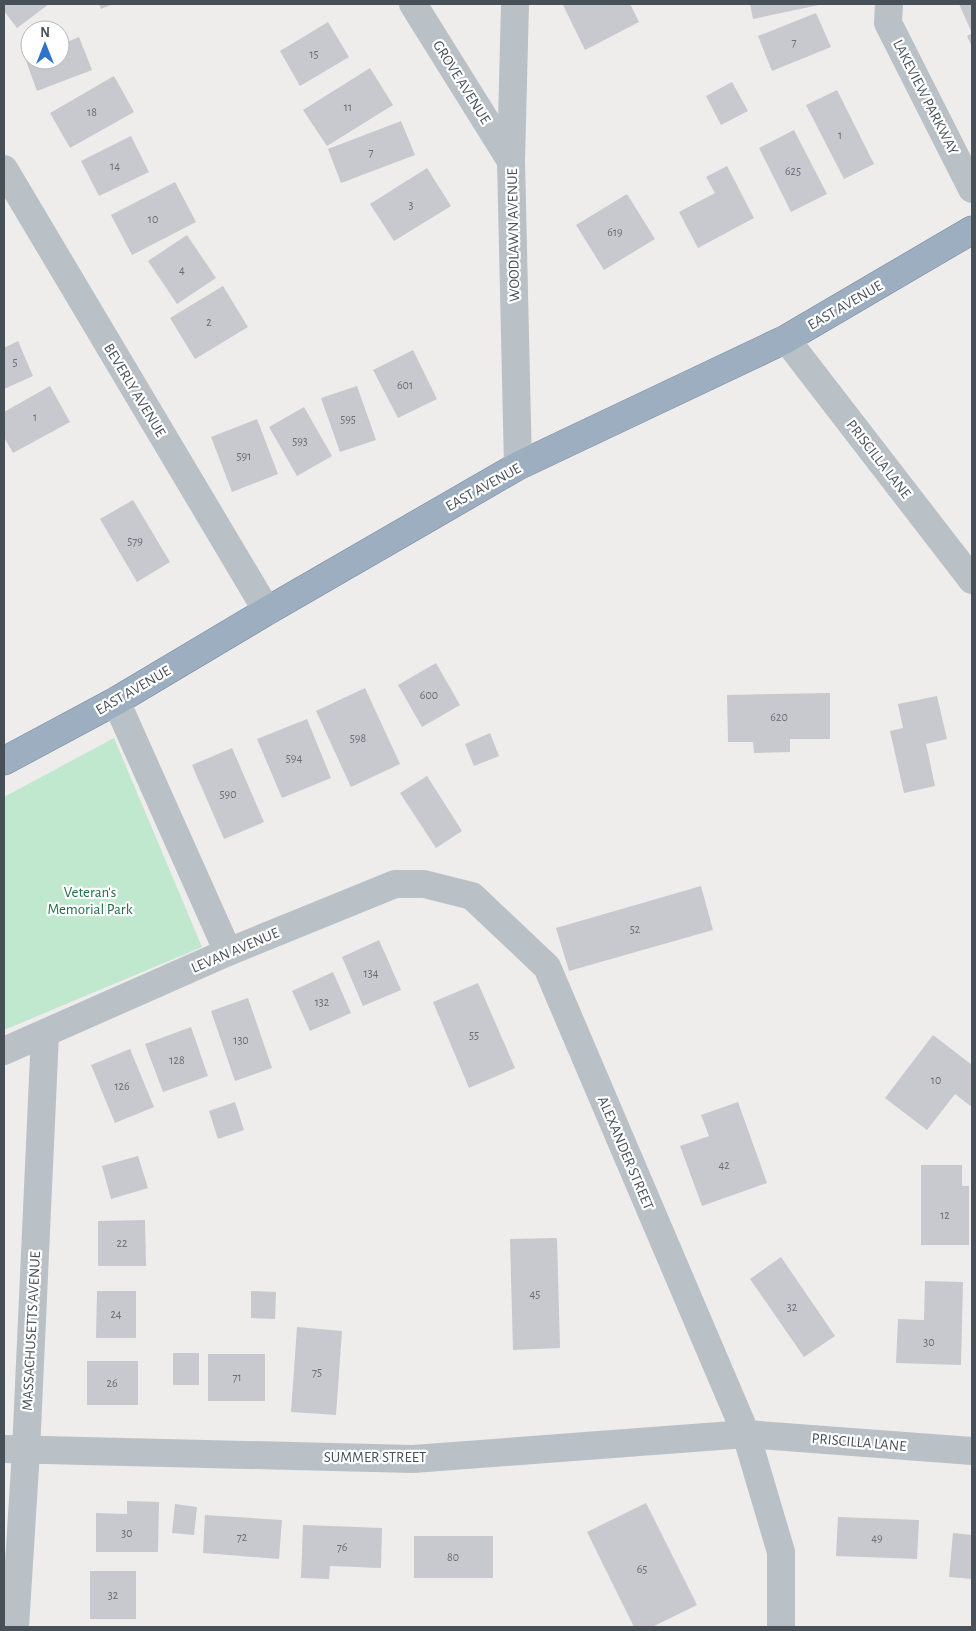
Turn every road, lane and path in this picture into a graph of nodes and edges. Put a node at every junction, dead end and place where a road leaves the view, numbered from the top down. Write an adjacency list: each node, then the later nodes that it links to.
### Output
1 (413, 4): 4 (street, GROVE AVENUE)
2 (515, 4): 4 (street, WOODLAWN AVENUE)
3 (889, 4): 6 (street, LAKEVIEW PARKWAY)
4 (511, 161): 9 (street, WOODLAWN AVENUE)
5 (4, 169): 11 (street, BEVERLY AVENUE)
6 (972, 188)
7 (972, 230): 8 (highway, EAST AVENUE)
8 (786, 339): 9 (highway, EAST AVENUE); 10 (street, PRISCILLA LANE)
9 (518, 466): 11 (highway, EAST AVENUE)
10 (972, 580)
11 (267, 610): 12 (highway, EAST AVENUE)
12 (116, 701): 13 (highway, EAST AVENUE); 15 (street)
13 (4, 760)
14 (472, 896): 15 (street, LEVAN AVENUE); 18 (street, ALEXANDER STREET)
15 (228, 952): 16 (street, LEVAN AVENUE)
16 (45, 1034): 17 (street, LEVAN AVENUE); 19 (street, MASSACHUSETTS AVENUE)
17 (4, 1051)
18 (746, 1434): 19 (street, SUMMER STREET); 20 (street, PRISCILLA LANE); 22 (street, ALEXANDER STREET)
19 (15, 1450): 21 (street, MASSACHUSETTS AVENUE)
20 (972, 1451)
21 (15, 1627)
22 (781, 1627)

